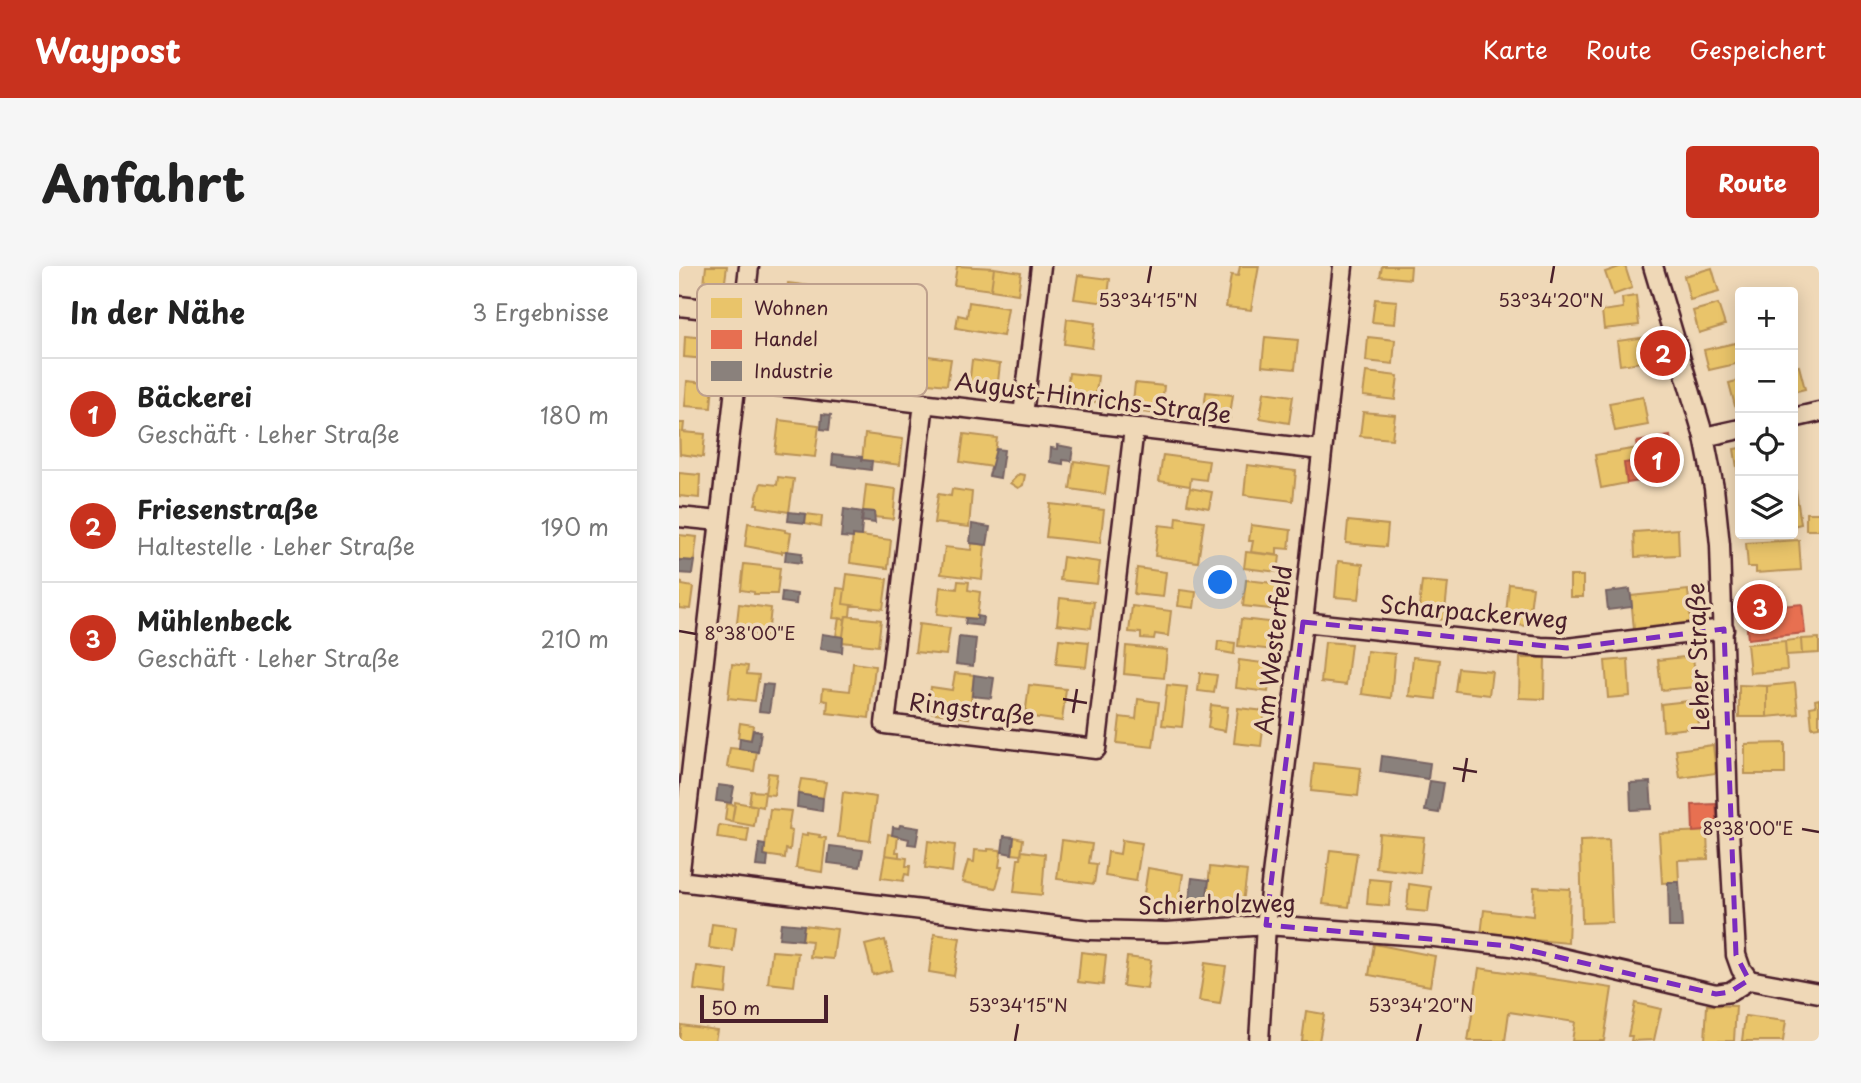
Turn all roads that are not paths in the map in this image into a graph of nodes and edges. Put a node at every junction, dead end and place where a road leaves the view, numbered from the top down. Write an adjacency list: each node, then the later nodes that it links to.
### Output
1 (749, 266): 5 (street)
2 (1041, 266): 12 (street)
3 (1343, 266): 17 (street, Am Westerfeld)
4 (1653, 266): 16 (street, Leher Straße)
5 (747, 284)
6 (679, 306): 7 (street)
7 (697, 308)
8 (733, 396): 19 (street)
9 (864, 396): 10 (street, August-Hinrichs-Straße)
10 (924, 403): 12 (street, August-Hinrichs-Straße); 14 (street, Ringstraße)
11 (1819, 412): 13 (street)
12 (1023, 415): 14 (street, August-Hinrichs-Straße)
13 (1798, 417)
14 (1134, 428): 17 (street, August-Hinrichs-Straße)
15 (1735, 430): 16 (street)
16 (1704, 437): 21 (street, Leher Straße)
17 (1321, 450): 20 (street, Am Westerfeld)
18 (679, 517): 19 (street)
19 (719, 521): 22 (street)
20 (1303, 622): 21 (street, Scharpackerweg); 24 (street, Am Westerfeld)
21 (1724, 629): 25 (street, Leher Straße)
22 (688, 712): 23 (street)
23 (679, 880): 24 (street, Schierholzweg)
24 (1266, 925): 25 (street, Schierholzweg); 27 (street, Am Westerfeld)
25 (1749, 979): 26 (street)
26 (1819, 993)
27 (1263, 1038)

